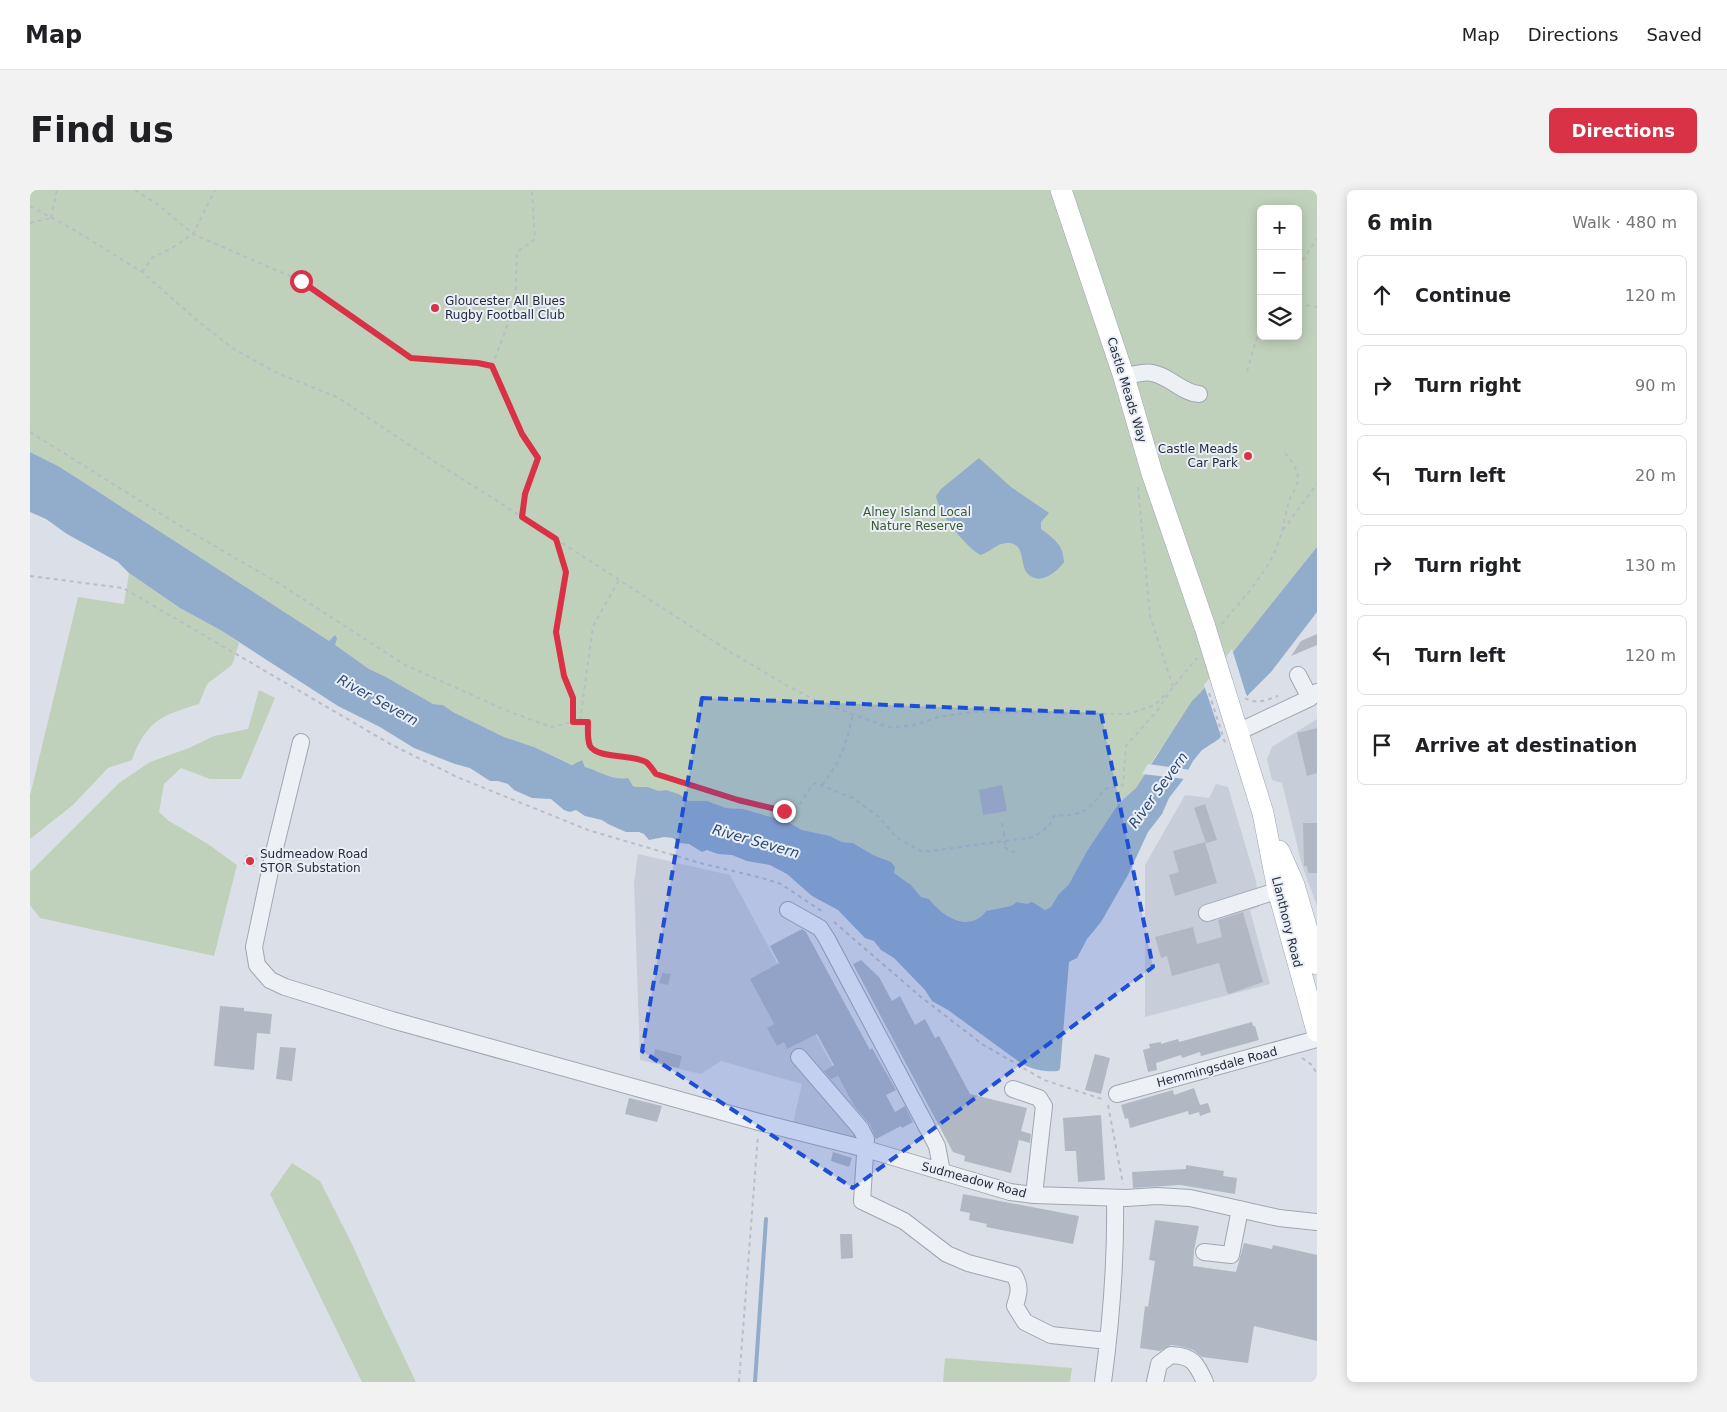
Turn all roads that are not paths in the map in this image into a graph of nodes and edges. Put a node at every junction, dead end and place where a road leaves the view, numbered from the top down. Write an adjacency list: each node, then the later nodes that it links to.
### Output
1 (1061, 190): 2 (main road, Castle Meads Way)
2 (1124, 377): 3 (street); 6 (main road, Castle Meads Way, bridge)
3 (1199, 394)
4 (1298, 675): 5 (street)
5 (1313, 695): 6 (street)
6 (1238, 731): 8 (main road, Llanthony Road)
7 (301, 742): 17 (street, Sudmeadow Road)
8 (1286, 888): 10 (street); 11 (main road, Llanthony Road)
9 (788, 910): 18 (street)
10 (1207, 913)
11 (1312, 961): 12 (main road, Llanthony Road)
12 (1317, 1031)
13 (1317, 1039): 16 (street, Hemmingsdale Road)
14 (800, 1057): 17 (street)
15 (1013, 1088): 19 (street)
16 (1117, 1094)
17 (866, 1150): 18 (street, Sudmeadow Road); 24 (street)
18 (942, 1172): 19 (street, Sudmeadow Road)
19 (1034, 1195): 20 (street, Sudmeadow Road)
20 (1120, 1198): 21 (street, Sudmeadow Road); 24 (street)
21 (1240, 1209): 22 (street, Sudmeadow Road); 23 (street)
22 (1317, 1227)
23 (1204, 1252)
24 (1108, 1341): 25 (street)
25 (1103, 1382)
26 (1155, 1382): 27 (street)
27 (1205, 1382)

